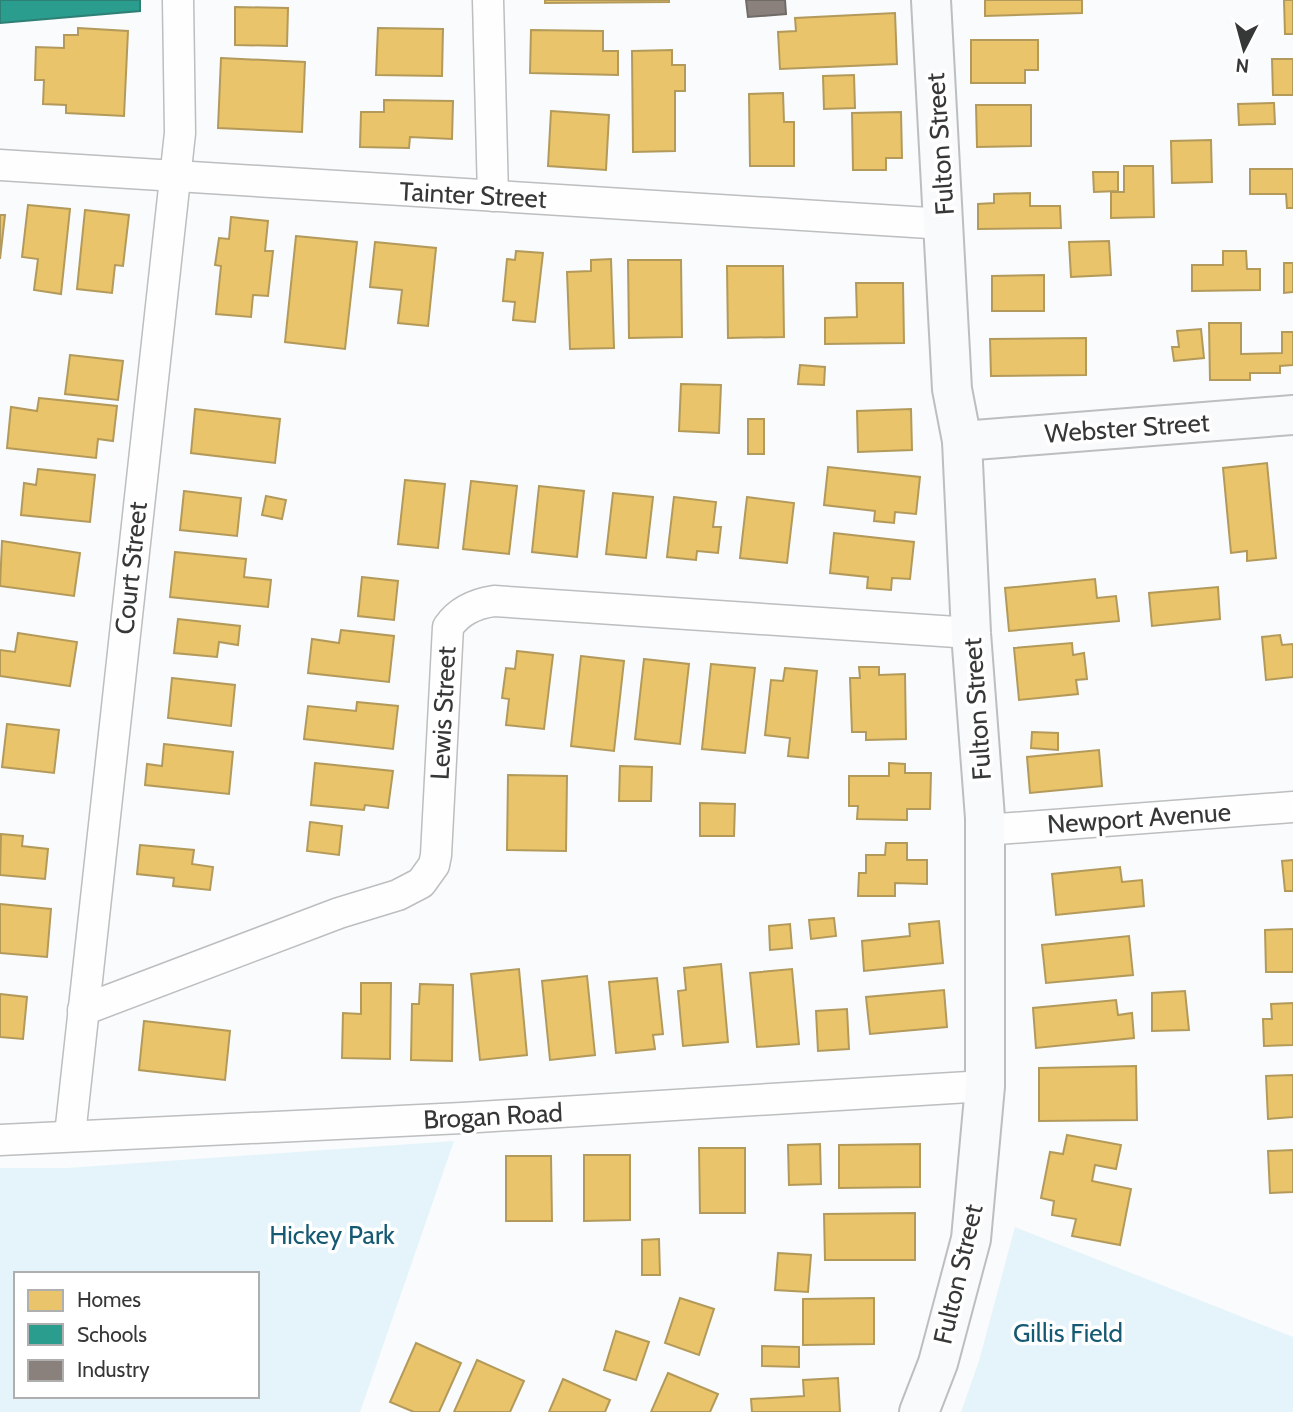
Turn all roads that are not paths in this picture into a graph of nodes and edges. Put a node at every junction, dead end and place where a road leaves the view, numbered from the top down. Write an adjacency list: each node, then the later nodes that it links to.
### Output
1 (178, 0): 5 (street, Court Street)
2 (488, 0): 6 (street)
3 (931, 0): 7 (street, Fulton Street)
4 (0, 165): 5 (street, Tainter Street)
5 (173, 176): 6 (street, Tainter Street); 13 (street, Court Street)
6 (493, 196): 7 (street, Tainter Street)
7 (945, 224): 9 (street, Fulton Street)
8 (1293, 415): 9 (street, Webster Street)
9 (962, 441): 10 (street, Fulton Street)
10 (971, 632): 12 (street, Fulton Street); 13 (street, Lewis Street)
11 (1293, 807): 12 (street, Newport Avenue)
12 (985, 830): 14 (street, Fulton Street)
13 (83, 1010): 15 (street, Court Street)
14 (985, 1086): 15 (street, Brogan Road); 17 (street, Fulton Street)
15 (70, 1135): 16 (street, Brogan Road)
16 (0, 1140)
17 (919, 1412)

